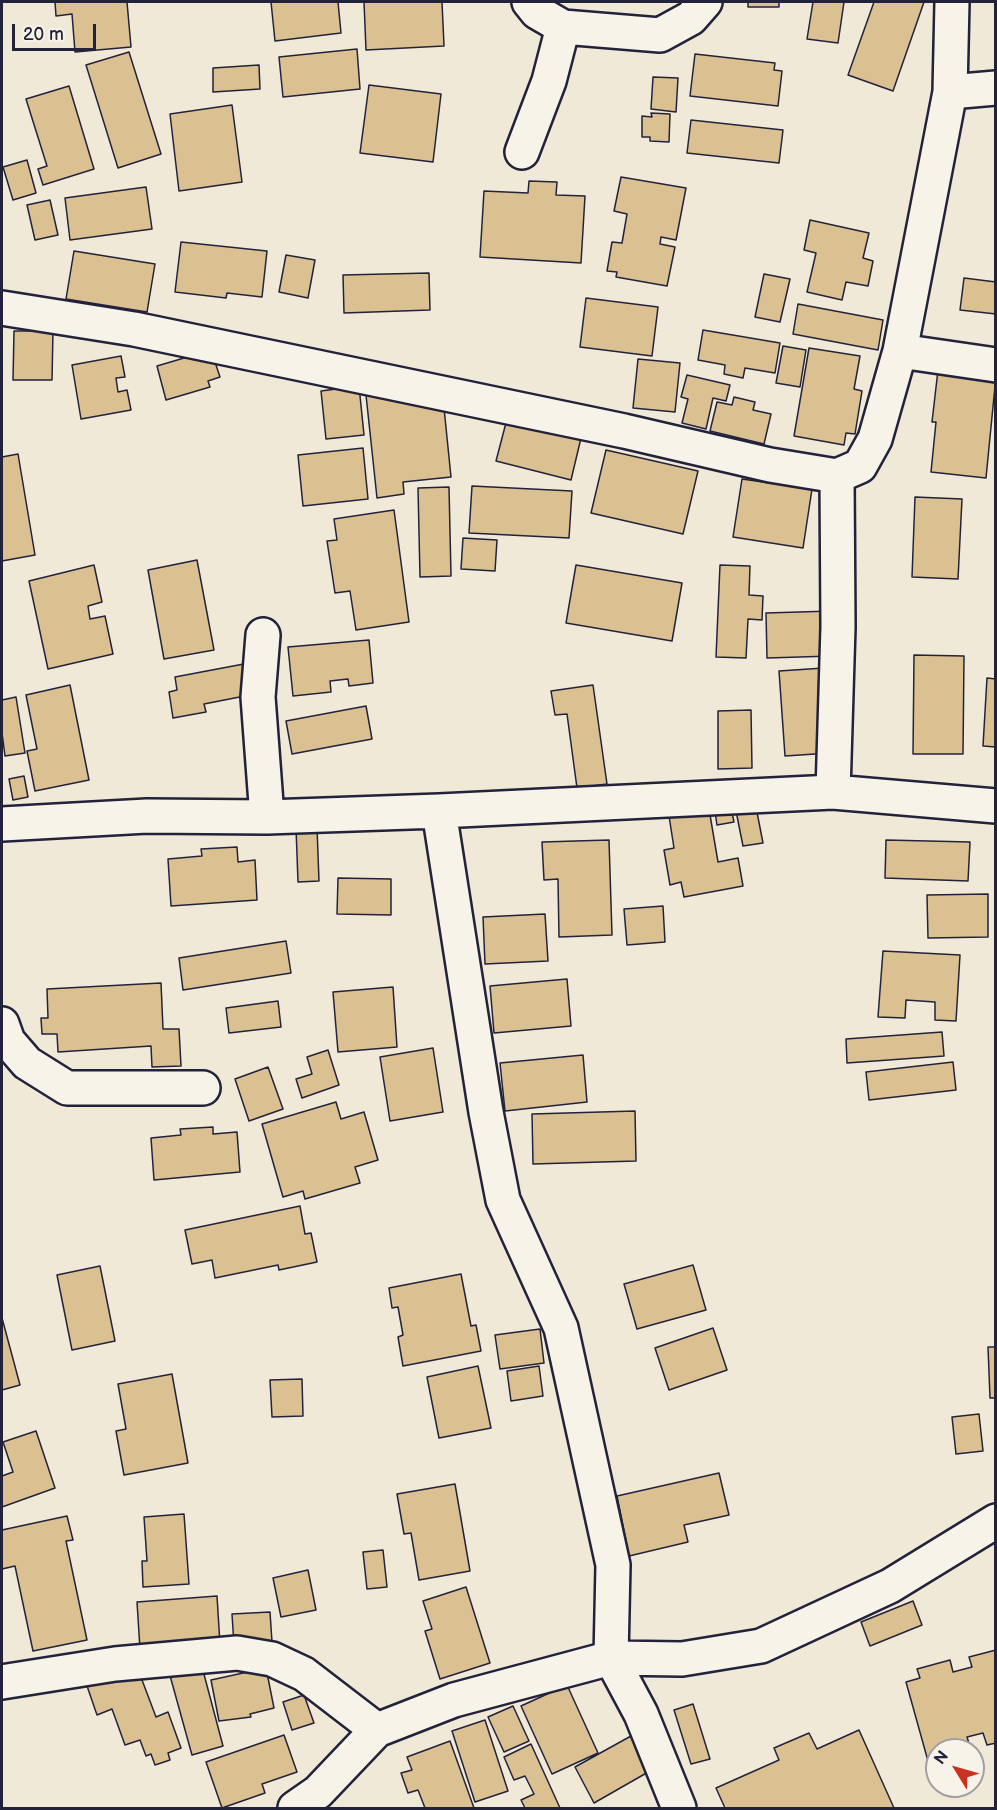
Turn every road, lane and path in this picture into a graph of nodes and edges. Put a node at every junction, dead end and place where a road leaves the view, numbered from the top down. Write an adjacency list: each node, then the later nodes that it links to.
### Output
1 (529, 2): 4 (street)
2 (705, 2): 4 (street)
3 (952, 2): 6 (street)
4 (563, 27): 7 (street)
5 (996, 88): 6 (street)
6 (950, 92): 9 (street)
7 (522, 152)
8 (2, 308): 11 (street)
9 (900, 351): 10 (street); 11 (street)
10 (996, 364)
11 (837, 476): 13 (street)
12 (263, 635): 16 (street)
13 (833, 792): 14 (street); 15 (street)
14 (996, 806)
15 (439, 811): 16 (street); 21 (street)
16 (267, 817): 17 (street)
17 (2, 824)
18 (2, 1024): 19 (street)
19 (203, 1088)
20 (996, 1521): 21 (street)
21 (611, 1658): 23 (street); 25 (street)
22 (2, 1682): 23 (street)
23 (377, 1730): 24 (street)
24 (295, 1809)
25 (679, 1809)

